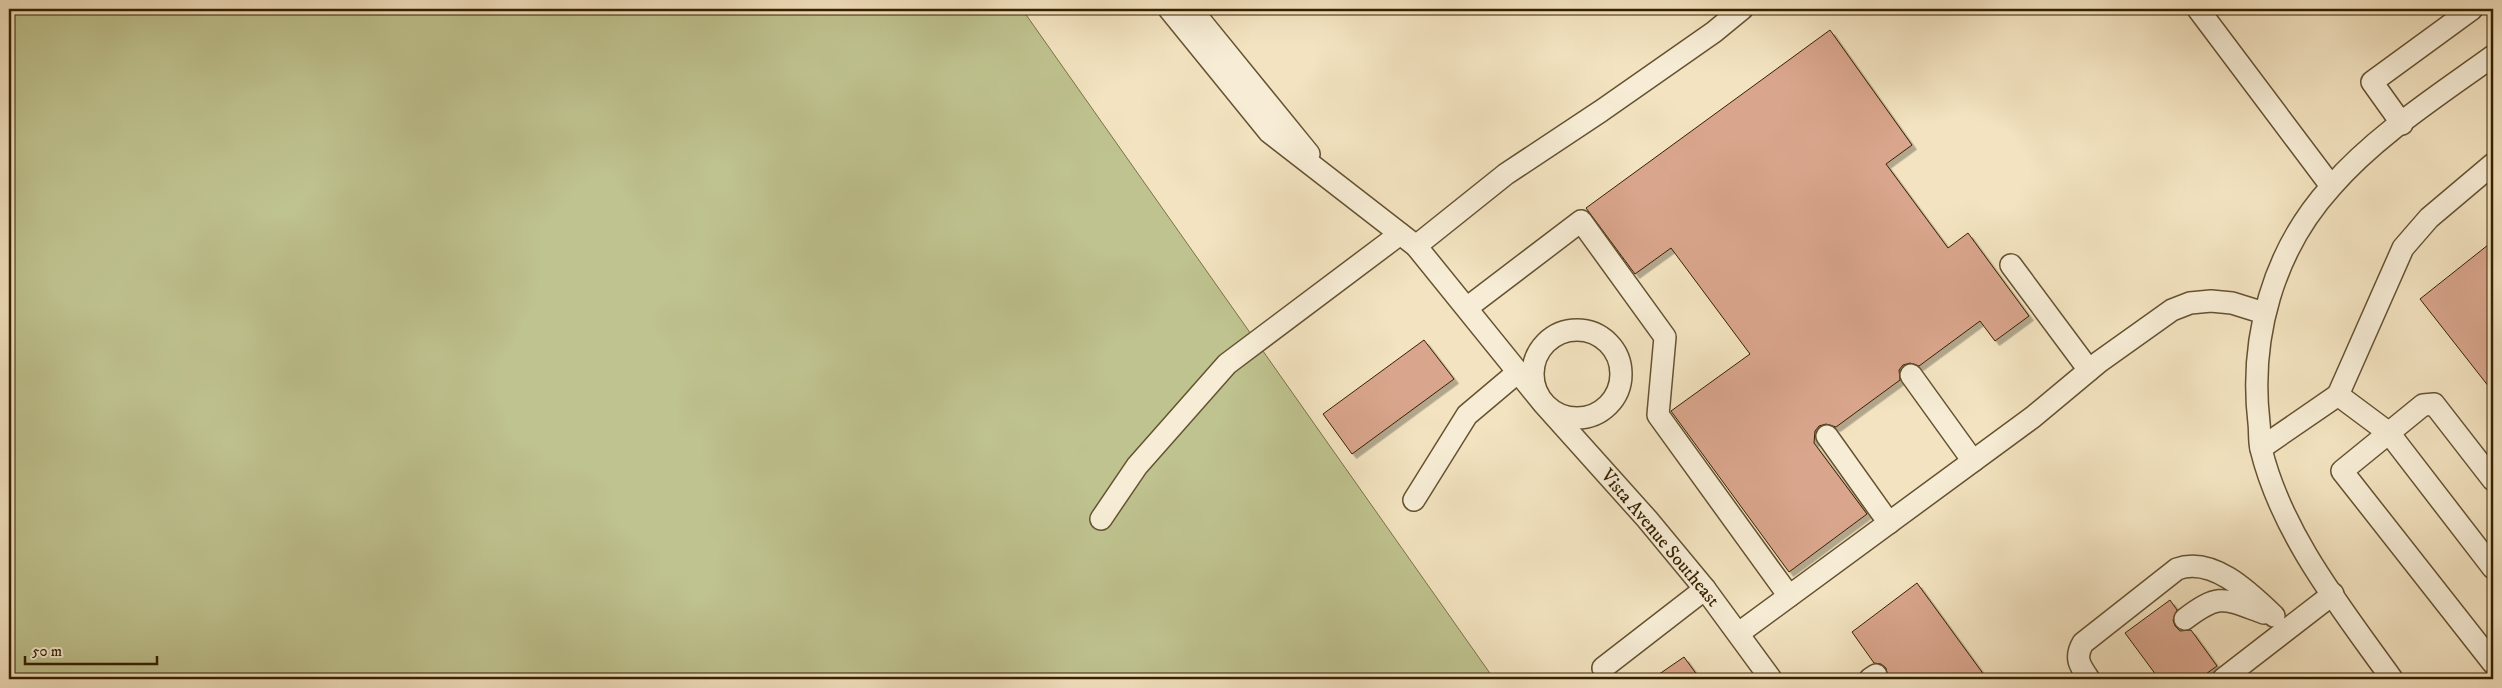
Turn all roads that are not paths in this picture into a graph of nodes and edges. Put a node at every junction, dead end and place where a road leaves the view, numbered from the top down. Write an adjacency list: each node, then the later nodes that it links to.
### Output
1 (1169, 9): 9 (street, Vista Avenue Southeast)
2 (1190, 9): 9 (street, Vista Avenue Southeast)
3 (1742, 9): 11 (street)
4 (2198, 9): 10 (street)
5 (2472, 9): 7 (street)
6 (2493, 56): 7 (street)
7 (2402, 124): 10 (street)
8 (2493, 164): 18 (street)
9 (1324, 175): 11 (street, Vista Avenue Southeast)
10 (2331, 186): 14 (street)
11 (1408, 240): 13 (street, Vista Avenue Southeast); 26 (street)
12 (2011, 264): 15 (street)
13 (1468, 307): 16 (street, Vista Avenue Southeast); 31 (street)
14 (2264, 313): 15 (street); 22 (street)
15 (2089, 370): 23 (street)
16 (1518, 372): 19 (street, Vista Avenue Southeast); 25 (street)
17 (1911, 375): 23 (street)
18 (2338, 395): 20 (street); 22 (street)
19 (1543, 403): 19 (street, Vista Avenue Southeast); 29 (street, Vista Avenue Southeast)
20 (2389, 433): 24 (street); 28 (street); 36 (street)
21 (1827, 436): 27 (street)
22 (2261, 448): 30 (street)
23 (1973, 461): 27 (street)
24 (2493, 480)
25 (1414, 500)
26 (1102, 519)
27 (1889, 523): 31 (street)
28 (2493, 568)
29 (1705, 589): 35 (street, Vista Avenue Southeast); 37 (street)
30 (2332, 594): 34 (street); 41 (street)
31 (1789, 596): 35 (street)
32 (2274, 616): 33 (street); 34 (street); 39 (street)
33 (2184, 619)
34 (2295, 623): 40 (street)
35 (1739, 633): 38 (street, Vista Avenue Southeast)
36 (2493, 663)
37 (1603, 668)
38 (1772, 679)
39 (2090, 679)
40 (2223, 679)
41 (2392, 679)

